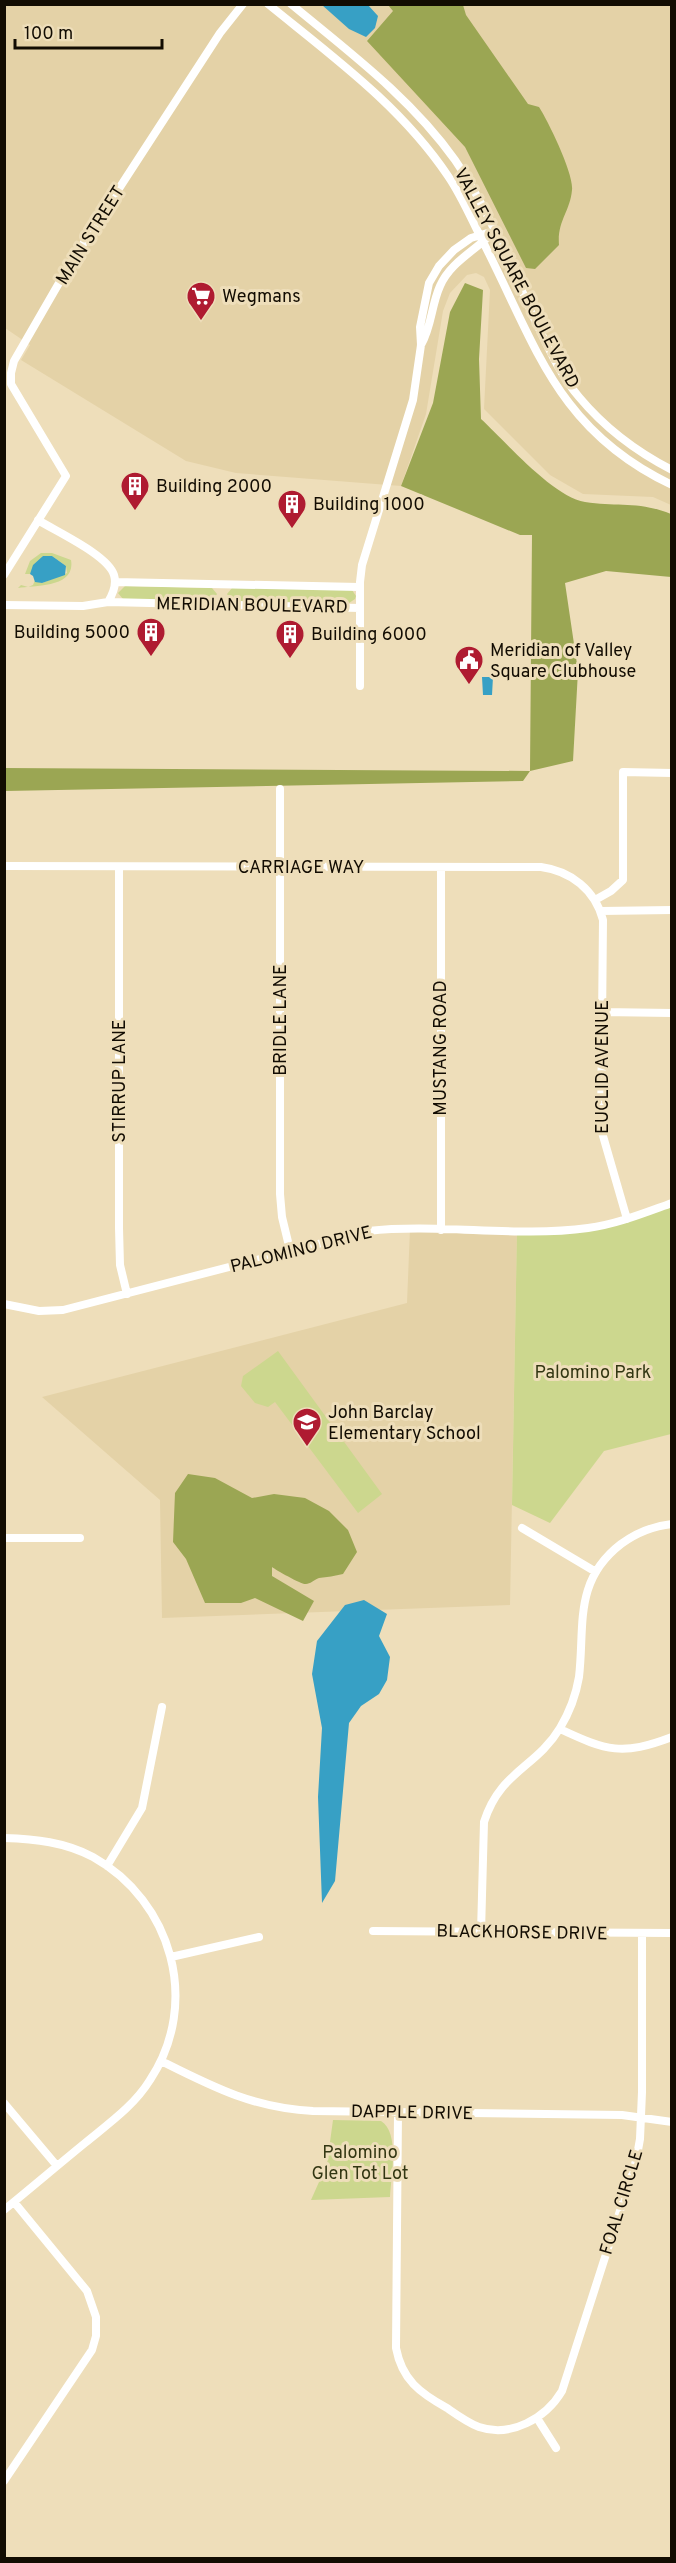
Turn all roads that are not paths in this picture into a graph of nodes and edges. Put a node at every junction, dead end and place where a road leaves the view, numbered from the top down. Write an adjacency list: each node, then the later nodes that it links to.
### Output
1 (243, 4): 8 (street, MAIN STREET)
2 (268, 4): 5 (street, VALLEY SQUARE BOULEVARD)
3 (291, 4): 4 (street, VALLEY SQUARE BOULEVARD)
4 (494, 231): 5 (street); 6 (street, VALLEY SQUARE BOULEVARD)
5 (482, 238): 7 (street, VALLEY SQUARE BOULEVARD); 11 (street)
6 (672, 470)
7 (672, 485)
8 (38, 520): 9 (street); 10 (street)
9 (4, 575)
10 (115, 582): 11 (street, MERIDIAN BOULEVARD); 12 (street)
11 (360, 587): 14 (street)
12 (108, 602): 13 (street, MERIDIAN BOULEVARD); 14 (street, MERIDIAN BOULEVARD)
13 (4, 605)
14 (360, 608): 15 (street)
15 (360, 686)
16 (672, 773): 22 (street)
17 (280, 789): 20 (street, BRIDLE LANE)
18 (4, 866): 19 (street, CARRIAGE WAY)
19 (119, 867): 20 (street, CARRIAGE WAY); 31 (street, STIRRUP LANE)
20 (280, 867): 21 (street, CARRIAGE WAY); 30 (street, BRIDLE LANE)
21 (441, 867): 22 (street, CARRIAGE WAY); 29 (street, MUSTANG ROAD)
22 (592, 896): 24 (street, EUCLID AVENUE)
23 (672, 910): 24 (street)
24 (601, 911): 25 (street, EUCLID AVENUE)
25 (602, 1012): 26 (street); 28 (street, EUCLID AVENUE)
26 (672, 1013)
27 (672, 1203): 28 (street, PALOMINO DRIVE)
28 (627, 1219): 29 (street, PALOMINO DRIVE)
29 (441, 1230): 30 (street, PALOMINO DRIVE)
30 (290, 1250): 31 (street, PALOMINO DRIVE)
31 (127, 1294): 32 (street, PALOMINO DRIVE)
32 (4, 1304)
33 (672, 1524): 37 (street)
34 (522, 1528): 37 (street)
35 (4, 1538): 36 (street)
36 (80, 1538)
37 (596, 1572): 39 (street)
38 (162, 1707): 42 (street)
39 (560, 1729): 40 (street); 44 (street)
40 (672, 1737)
41 (4, 1838): 42 (street)
42 (107, 1866): 48 (street)
43 (373, 1931): 44 (street, BLACKHORSE DRIVE)
44 (481, 1932): 45 (street, BLACKHORSE DRIVE)
45 (642, 1933): 46 (street, BLACKHORSE DRIVE); 52 (street, FOAL CIRCLE)
46 (672, 1933)
47 (259, 1937): 48 (street)
48 (171, 1957): 49 (street)
49 (161, 2061): 51 (street, DAPPLE DRIVE); 54 (street)
50 (4, 2103): 54 (street)
51 (398, 2112): 52 (street, DAPPLE DRIVE); 57 (street, FOAL CIRCLE)
52 (641, 2116): 53 (street, DAPPLE DRIVE); 57 (street, FOAL CIRCLE)
53 (672, 2122)
54 (57, 2166): 55 (street)
55 (15, 2202): 56 (street); 59 (street)
56 (4, 2210)
57 (537, 2418): 58 (street)
58 (556, 2448)
59 (4, 2481)

